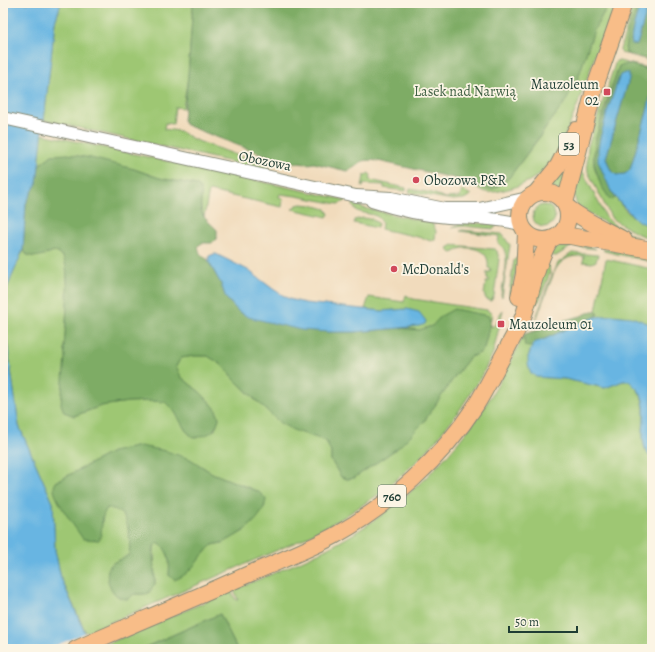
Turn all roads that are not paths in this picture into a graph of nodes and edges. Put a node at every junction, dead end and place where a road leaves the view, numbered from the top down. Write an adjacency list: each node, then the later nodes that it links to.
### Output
1 (624, 3): 2 (main road, 53)
2 (594, 90): 5 (main road, 53); 6 (main road, 53)
3 (3, 118): 4 (street, Obozowa)
4 (356, 196): 5 (street, Obozowa); 7 (street, Obozowa)
5 (532, 196): 6 (main road); 7 (main road, 53)
6 (566, 205): 8 (main road, 53); 9 (main road)
7 (524, 229): 8 (main road); 11 (main road, 760)
8 (554, 238): 9 (main road); 11 (main road, 760)
9 (635, 246): 10 (main road)
10 (652, 250)
11 (508, 346): 12 (main road, 760)
12 (76, 649)

